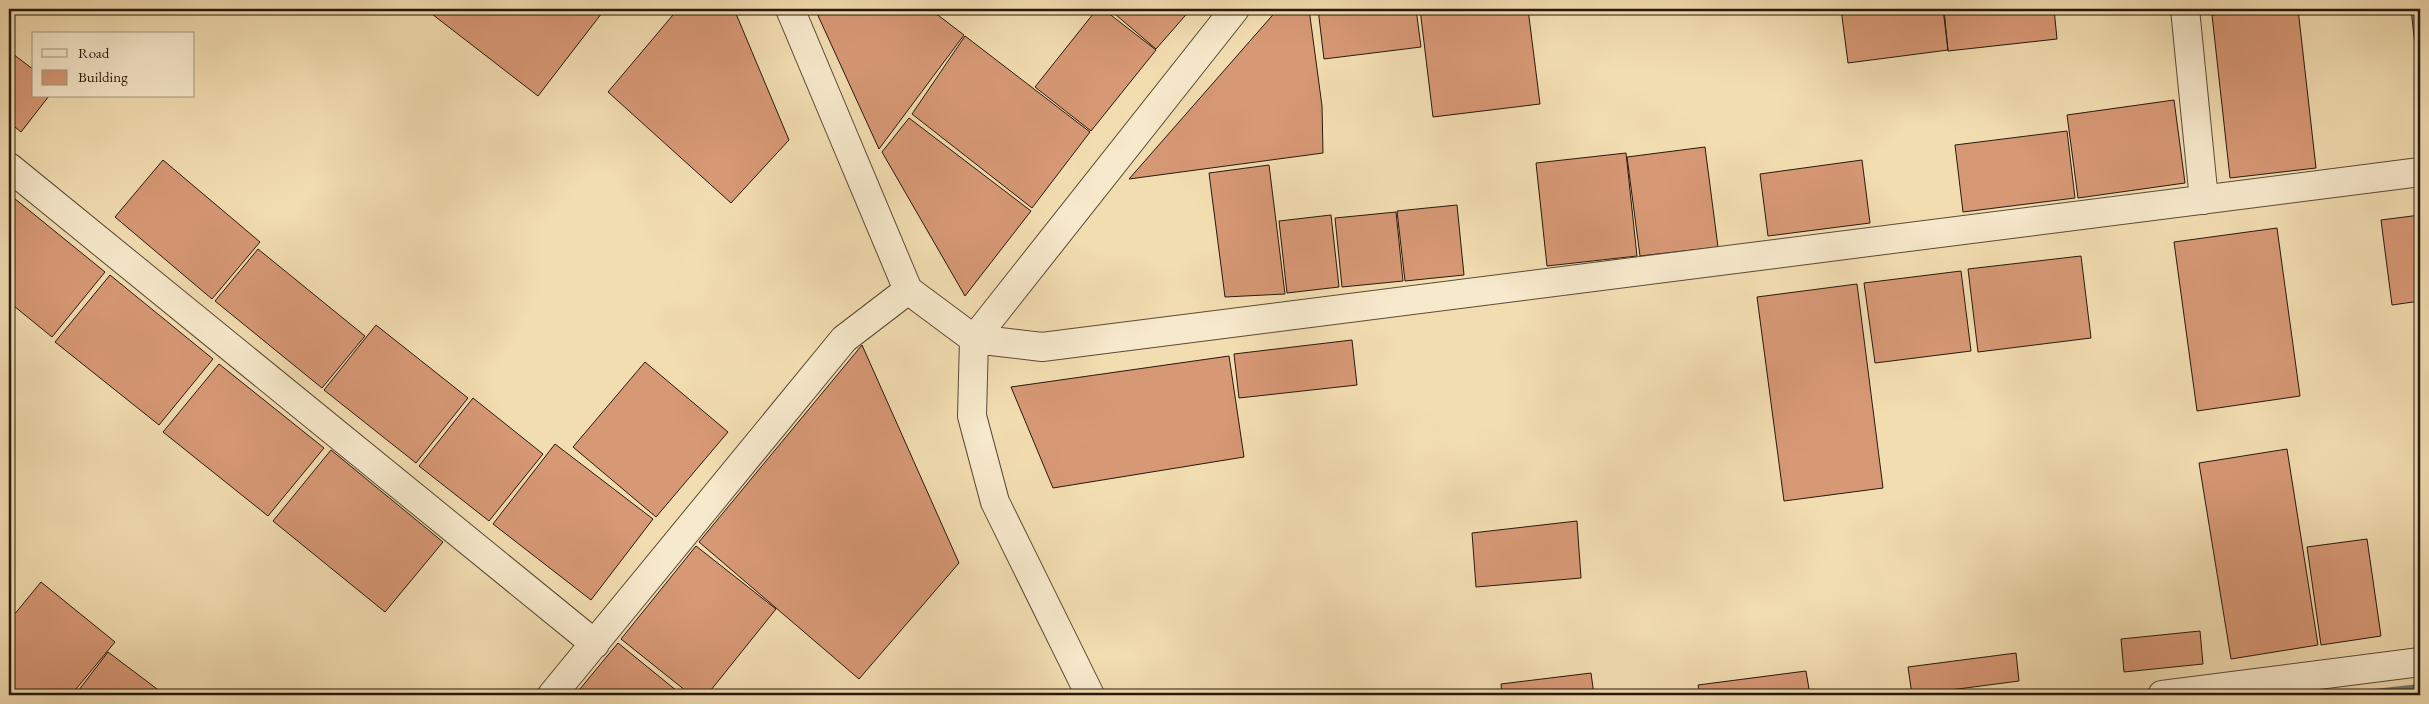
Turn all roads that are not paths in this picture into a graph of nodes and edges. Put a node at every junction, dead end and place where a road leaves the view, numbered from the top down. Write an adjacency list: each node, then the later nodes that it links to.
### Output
1 (790, 9): 7 (street)
2 (1235, 9): 8 (street)
3 (2184, 9): 6 (street)
4 (9, 167): 9 (street)
5 (2420, 172): 6 (street)
6 (2204, 200): 8 (street)
7 (908, 290): 8 (street); 9 (street)
8 (974, 339): 12 (street)
9 (595, 644): 11 (street)
10 (2420, 662): 13 (street)
11 (552, 695)
12 (1090, 695)
13 (2162, 695)

